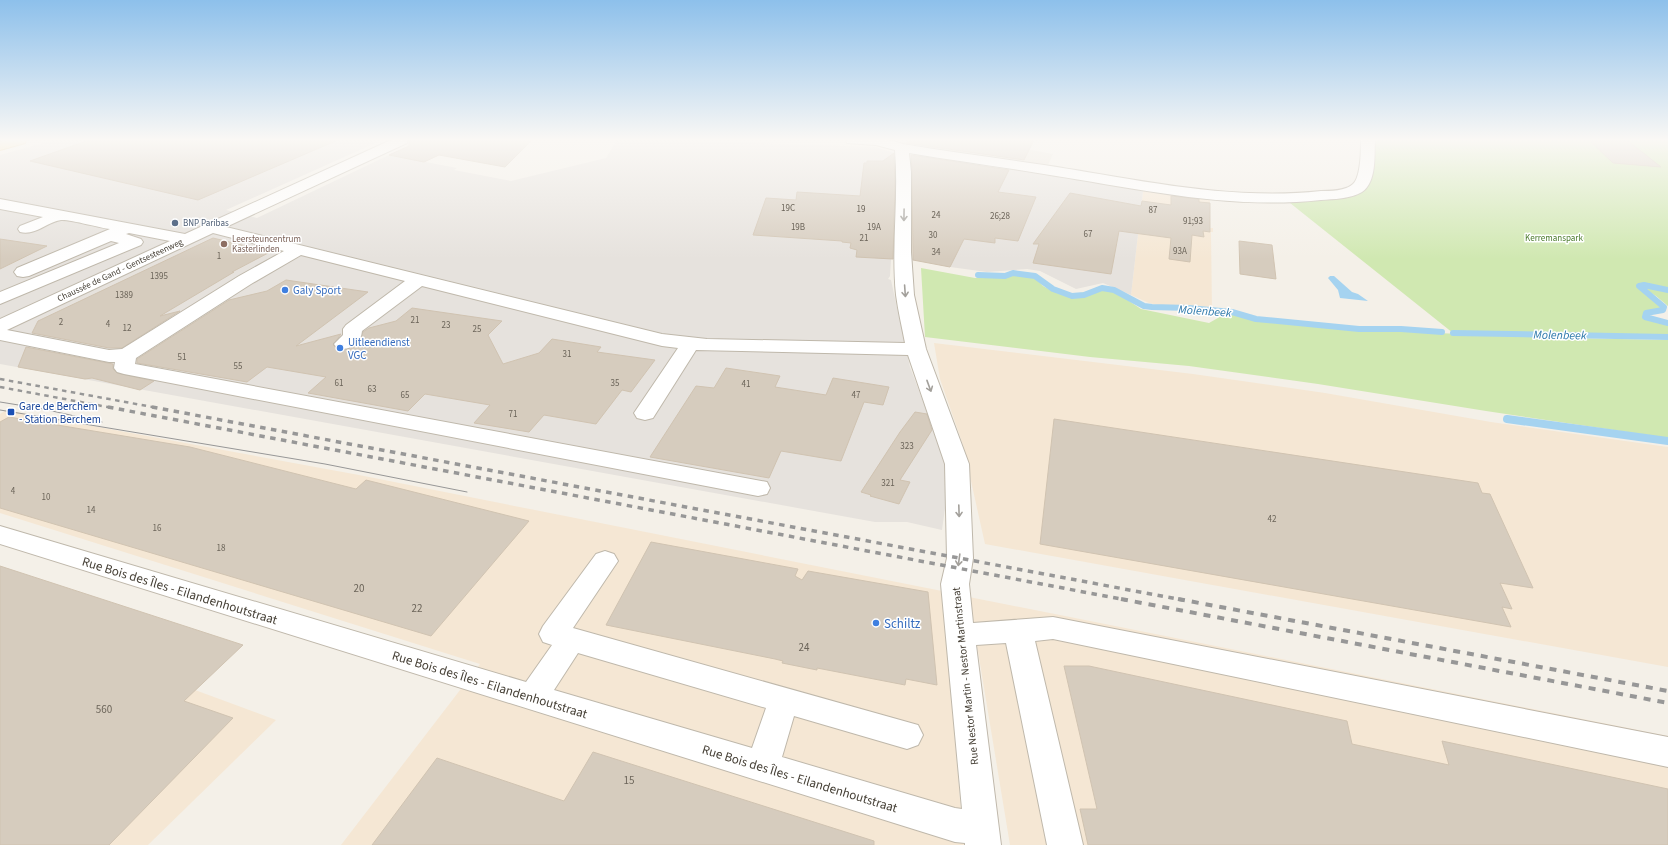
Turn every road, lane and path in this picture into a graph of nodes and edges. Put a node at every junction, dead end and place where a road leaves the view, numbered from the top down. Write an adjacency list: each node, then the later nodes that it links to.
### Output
1 (319, 179): 7 (street, Chaussée de Gand - Gentsesteenweg)
2 (904, 179): 18 (street, Rue Nestor Martin - Nestor Martinstraat, one-way to 18)
3 (1101, 179): 4 (street)
4 (1364, 179)
5 (3, 206): 6 (street)
6 (60, 215): 8 (street); 9 (street)
7 (211, 228): 10 (street, Chaussée de Gand - Gentsesteenweg); 11 (street)
8 (26, 229)
9 (117, 232): 10 (street); 13 (street); 14 (street)
10 (187, 239): 15 (street, Chaussée de Gand - Gentsesteenweg)
11 (299, 250): 12 (street); 19 (street)
12 (418, 280): 16 (street); 17 (street)
13 (0, 282)
14 (0, 299)
15 (1, 327): 19 (street)
16 (691, 343): 18 (street); 20 (street)
17 (344, 344)
18 (916, 349): 25 (street, Rue Nestor Martin - Nestor Martinstraat, one-way to 25)
19 (127, 355): 21 (street)
20 (645, 413)
21 (758, 488)
22 (0, 535): 27 (street, Rue Bois des Îles - Eilandenhoutstraat)
23 (605, 561): 26 (street)
24 (1018, 630): 25 (street); 30 (street); 33 (street)
25 (961, 635): 32 (street, Rue Nestor Martin - Nestor Martinstraat)
26 (572, 639): 27 (street); 28 (street)
27 (534, 697): 31 (street, Rue Bois des Îles - Eilandenhoutstraat)
28 (784, 700): 29 (street); 31 (street)
29 (907, 735)
30 (1668, 752)
31 (762, 767): 32 (street, Rue Bois des Îles - Eilandenhoutstraat)
32 (982, 836)
33 (1065, 845)

